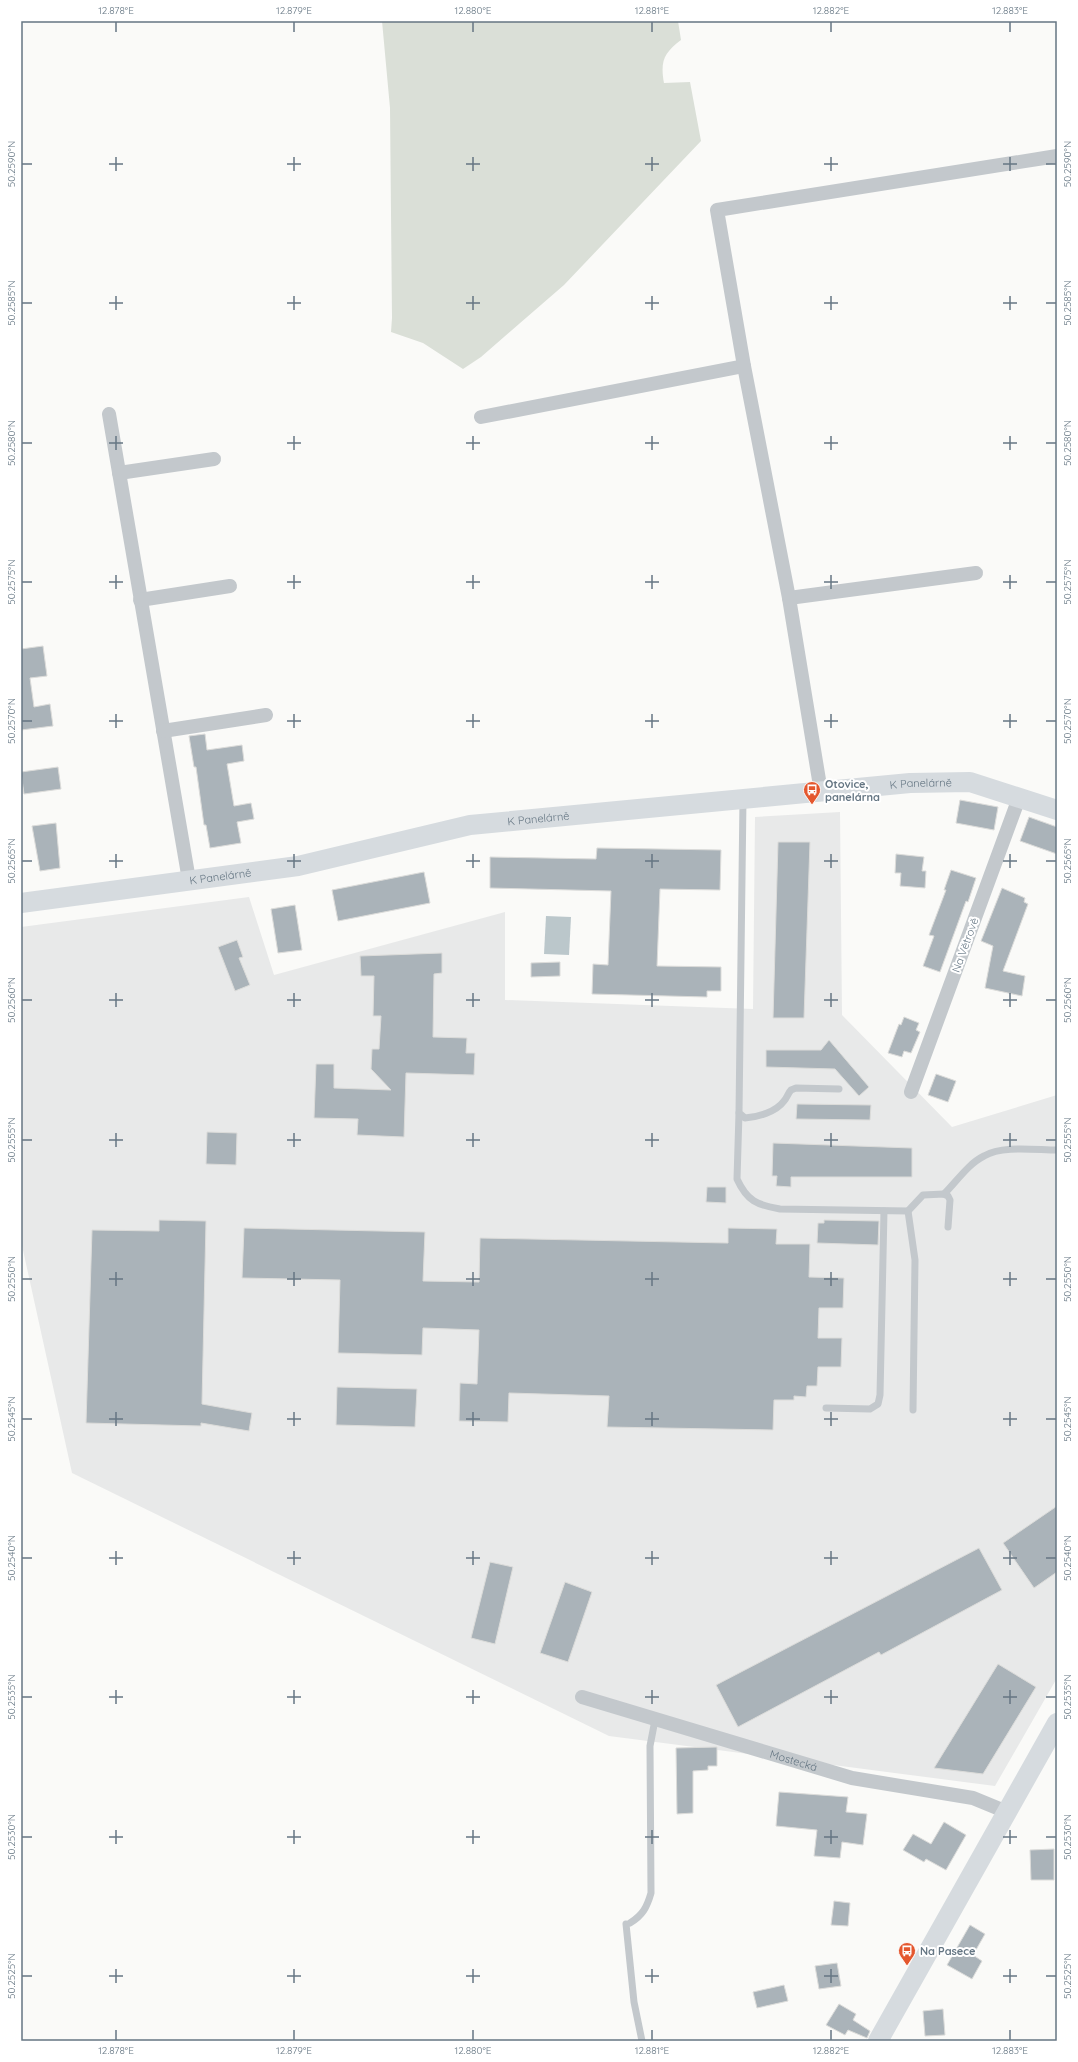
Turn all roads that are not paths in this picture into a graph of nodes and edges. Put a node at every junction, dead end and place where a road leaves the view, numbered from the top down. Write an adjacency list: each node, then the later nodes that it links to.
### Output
1 (1057, 156): 2 (street)
2 (744, 366): 4 (street); 9 (street)
3 (109, 414): 6 (street)
4 (481, 417)
5 (214, 459): 6 (street)
6 (119, 473): 10 (street)
7 (976, 573): 9 (street)
8 (230, 586): 10 (street)
9 (789, 598): 13 (street)
10 (140, 600): 12 (street)
11 (266, 715): 12 (street)
12 (163, 731): 17 (street)
13 (821, 792): 14 (street, K Panelárně); 15 (street, K Panelárně)
14 (1019, 798): 16 (street, K Panelárně); 20 (street, Na Větrově)
15 (743, 799): 17 (street, K Panelárně); 21 (lane)
16 (1057, 810)
17 (189, 880): 18 (street, K Panelárně)
18 (21, 902)
19 (839, 1089): 21 (lane)
20 (911, 1092)
21 (739, 1113): 24 (lane)
22 (1057, 1150): 23 (lane)
23 (944, 1194): 25 (lane); 26 (lane)
24 (884, 1211): 25 (lane); 27 (lane)
25 (908, 1211): 28 (lane)
26 (948, 1227)
27 (826, 1408)
28 (913, 1410)
29 (582, 1697): 30 (street, Mostecká)
30 (655, 1720): 32 (street, Mostecká); 33 (lane)
31 (1057, 1723): 32 (street)
32 (1007, 1812): 34 (street)
33 (642, 2041)
34 (878, 2041)

